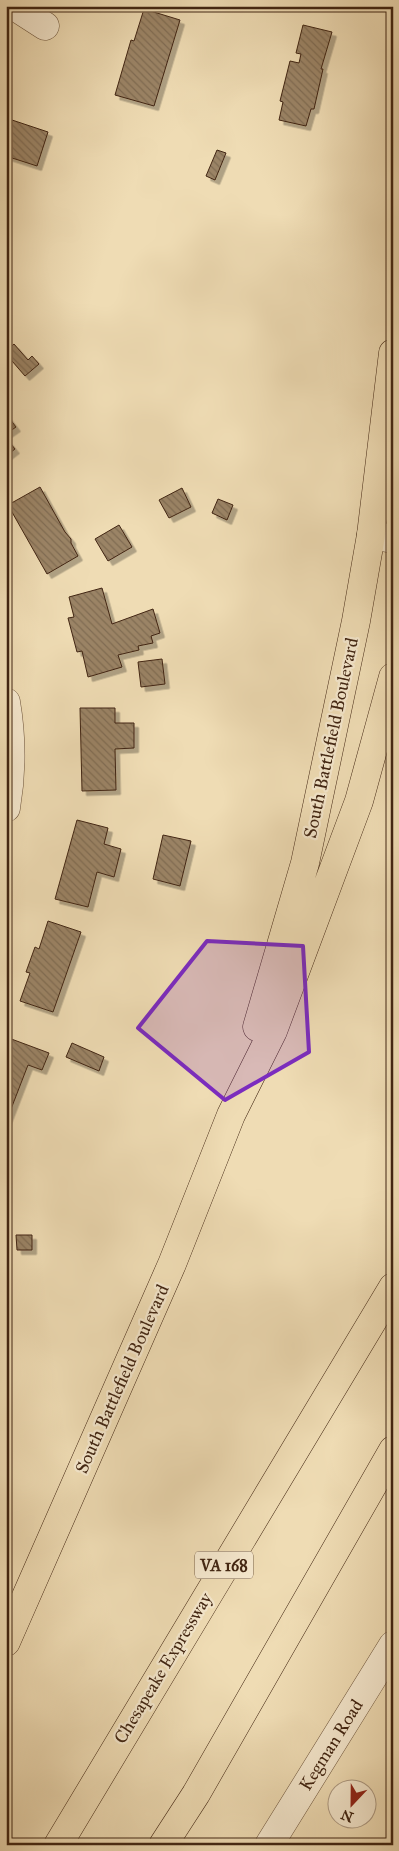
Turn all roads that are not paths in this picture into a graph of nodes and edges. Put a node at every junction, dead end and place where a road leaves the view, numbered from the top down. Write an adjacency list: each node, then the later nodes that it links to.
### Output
1 (14, 6): 2 (street)
2 (44, 26)
3 (393, 353): 4 (main road, South Battlefield Boulevard)
4 (382, 537): 8 (main road, South Battlefield Boulevard)
5 (393, 677): 8 (main road, South Battlefield Boulevard)
6 (6, 702): 7 (street)
7 (6, 808)
8 (231, 1115): 11 (main road, South Battlefield Boulevard)
9 (393, 1287): 14 (main road, Chesapeake Expressway / VA 168)
10 (393, 1450): 13 (main road)
11 (6, 1642)
12 (392, 1650): 17 (street, Kegman Road)
13 (196, 1794): 15 (main road); 16 (main road)
14 (58, 1845)
15 (164, 1845)
16 (169, 1845)
17 (269, 1845)

